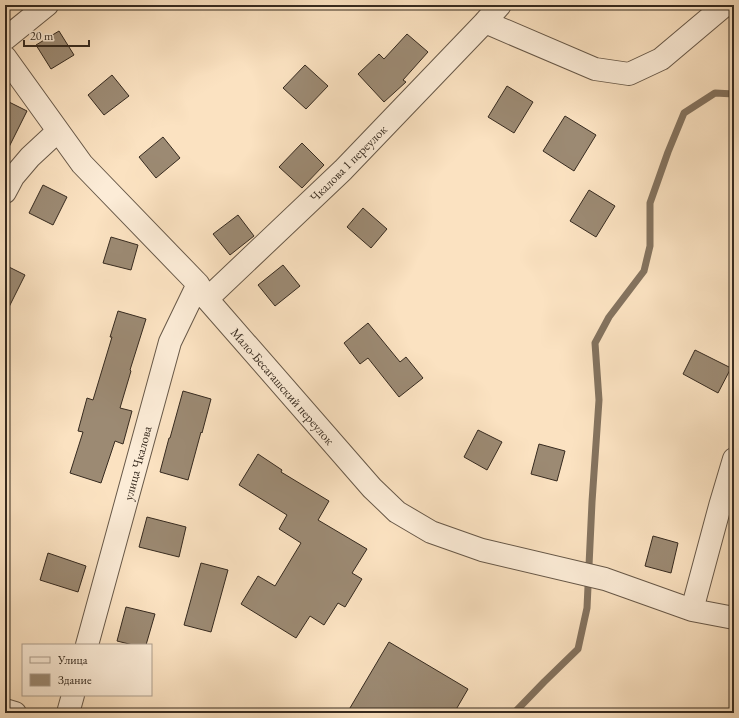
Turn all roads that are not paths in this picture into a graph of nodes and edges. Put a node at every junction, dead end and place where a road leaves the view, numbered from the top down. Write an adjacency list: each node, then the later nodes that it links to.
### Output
1 (47, 5): 5 (street)
2 (500, 5): 4 (street, Чкалова 1 переулок)
3 (725, 5): 4 (street)
4 (485, 22): 9 (street, Чкалова 1 переулок)
5 (5, 39)
6 (5, 57): 7 (street, Мало-Бесагашский переулок)
7 (58, 130): 8 (street); 9 (street, Мало-Бесагашский переулок)
8 (5, 192)
9 (203, 292): 11 (street, Мало-Бесагашский переулок); 13 (street, улица Чкалова)
10 (734, 459): 11 (street)
11 (692, 610): 12 (street, Мало-Бесагашский переулок)
12 (734, 618)
13 (87, 644)
14 (73, 696): 17 (street)
15 (5, 710): 16 (street)
16 (15, 713)
17 (68, 713)

